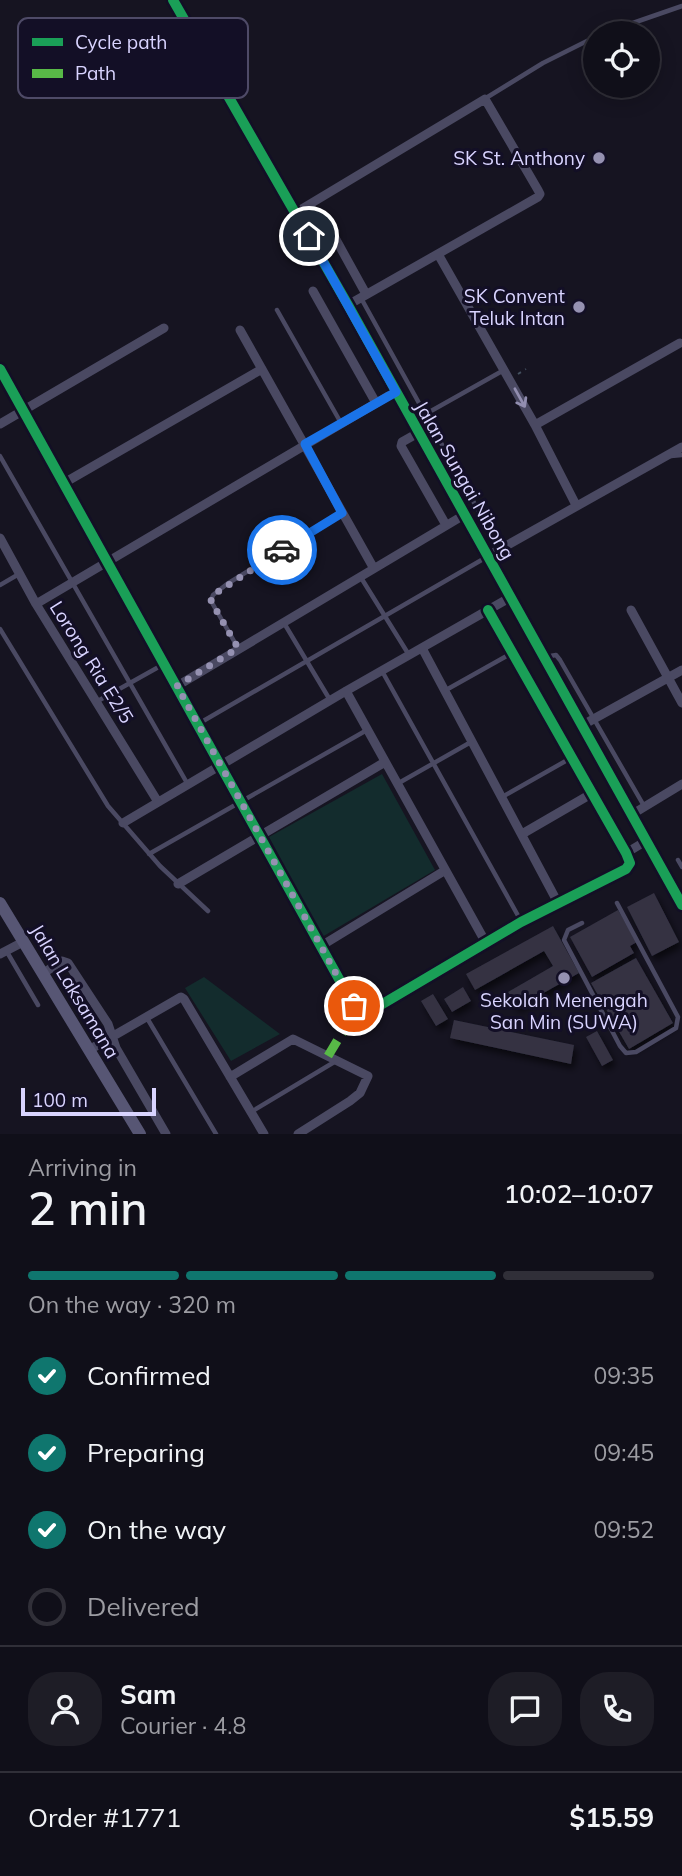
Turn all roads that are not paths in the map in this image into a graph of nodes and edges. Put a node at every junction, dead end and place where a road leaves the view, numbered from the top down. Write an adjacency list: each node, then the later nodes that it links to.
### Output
1 (173, 0): 3 (street, Jalan Sungai Nibong)
2 (682, 6): 4 (lane)
3 (183, 18)
4 (639, 21)
5 (583, 43): 7 (lane)
6 (229, 98): 8 (street, Jalan Sungai Nibong)
7 (485, 99): 8 (street); 10 (street)
8 (295, 213): 13 (street, Jalan Sungai Nibong)
9 (334, 236): 12 (street)
10 (438, 254): 12 (street); 20 (street)
11 (313, 291): 22 (street)
12 (363, 296): 13 (street); 24 (lane)
13 (348, 305): 21 (street, Jalan Sungai Nibong)
14 (276, 310): 25 (lane)
15 (164, 328): 23 (street)
16 (240, 330): 19 (street)
17 (681, 344): 27 (street)
18 (0, 369): 23 (street)
19 (262, 369): 29 (street); 34 (street)
20 (504, 370): 24 (lane); 27 (street, one-way to 27)
21 (396, 392): 22 (street); 28 (street, Jalan Sungai Nibong)
22 (376, 403): 25 (street)
23 (23, 411): 26 (street); 34 (street)
24 (425, 415): 28 (lane); 40 (lane)
25 (341, 423): 29 (street)
26 (0, 424)
27 (535, 425): 35 (street)
28 (415, 428): 37 (street, Jalan Sungai Nibong); 38 (street)
29 (305, 444): 36 (street); 41 (street)
30 (682, 447): 33 (street)
31 (682, 455): 33 (lane)
32 (0, 456): 45 (lane)
33 (666, 456): 35 (street)
34 (64, 483): 41 (street)
35 (576, 505): 40 (street)
36 (342, 513): 42 (street); 54 (lane)
37 (464, 515): 38 (street); 40 (street, Jalan Sungai Nibong)
38 (446, 525): 42 (street)
39 (0, 538): 43 (street, Lorong Ria E2/5)
40 (494, 553): 47 (street, Jalan Sungai Nibong); 51 (lane)
41 (107, 561): 45 (street); 60 (street)
42 (373, 567): 44 (street)
43 (19, 573): 46 (lane); 48 (street, Lorong Ria E2/5)
44 (360, 576): 51 (lane); 52 (street)
45 (71, 583): 48 (street); 64 (lane)
46 (0, 585)
47 (511, 597): 49 (street); 58 (street, Jalan Sungai Nibong)
48 (36, 604): 69 (street, Lorong Ria E2/5)
49 (488, 610): 55 (street); 56 (street)
50 (631, 610): 63 (street)
51 (385, 616): 57 (lane); 59 (lane)
52 (283, 622): 54 (street); 59 (lane)
53 (0, 629): 89 (lane)
54 (238, 648): 65 (street)
55 (422, 648): 57 (street); 66 (street)
56 (512, 653): 66 (lane); 76 (street)
57 (409, 655): 61 (street)
58 (544, 658): 71 (lane); 73 (street, Jalan Sungai Nibong)
59 (307, 661): 68 (lane); 72 (lane)
60 (164, 664): 64 (lane); 65 (street)
61 (382, 670): 67 (street); 78 (lane)
62 (682, 670): 63 (street)
63 (669, 678): 70 (street); 71 (street)
64 (129, 683): 69 (lane); 82 (lane)
65 (177, 686): 72 (street)
66 (444, 690): 75 (street)
67 (346, 691): 68 (street); 74 (street)
68 (330, 700): 79 (street)
69 (96, 702): 85 (street, Lorong Ria E2/5)
70 (682, 703)
71 (594, 719): 73 (street); 87 (lane)
72 (198, 724): 79 (street)
73 (581, 726): 88 (street, Jalan Sungai Nibong)
74 (367, 730): 77 (street); 86 (lane)
75 (472, 742): 78 (lane); 84 (street)
76 (572, 758): 83 (street); 84 (lane)
77 (384, 762): 80 (street); 91 (street)
78 (434, 763): 80 (lane); 104 (lane)
79 (222, 765): 82 (street); 86 (street)
80 (397, 784): 97 (street)
81 (682, 784): 87 (street)
82 (188, 785): 85 (street)
83 (592, 793): 90 (street); 93 (street)
84 (502, 797): 90 (street)
85 (158, 802): 89 (street)
86 (242, 803): 91 (street); 94 (lane)
87 (645, 807): 88 (street)
88 (631, 815): 92 (street, Jalan Sungai Nibong)
89 (123, 823): 94 (lane)
90 (522, 834): 100 (street)
91 (259, 835): 98 (street); 108 (street)
92 (646, 841): 93 (street); 102 (street, Jalan Sungai Nibong)
93 (626, 853): 100 (street)
94 (149, 854): 98 (lane)
95 (678, 860): 96 (lane)
96 (682, 867)
97 (444, 872): 107 (street); 108 (street)
98 (178, 884): 103 (lane)
99 (0, 903): 106 (street, Jalan Laksamana)
100 (558, 903): 104 (street)
101 (617, 903): 105 (lane)
102 (682, 905)
103 (208, 911)
104 (521, 922): 107 (street)
105 (582, 923)
106 (23, 942): 109 (street); 110 (street, Jalan Laksamana)
107 (485, 943): 108 (street)
108 (321, 946)
109 (3, 953): 111 (lane)
110 (42, 974): 113 (street); 114 (street, Jalan Laksamana)
111 (38, 1005)
112 (146, 1016): 113 (street); 116 (street); 120 (lane)
113 (112, 1036): 114 (street); 119 (street)
114 (89, 1050): 118 (street, Jalan Laksamana)
115 (337, 1061): 116 (street); 117 (lane); 122 (street)
116 (230, 1077): 117 (street)
117 (251, 1112): 121 (street)
118 (139, 1134)
119 (166, 1134)
120 (216, 1134)
121 (264, 1134)
122 (298, 1134)

